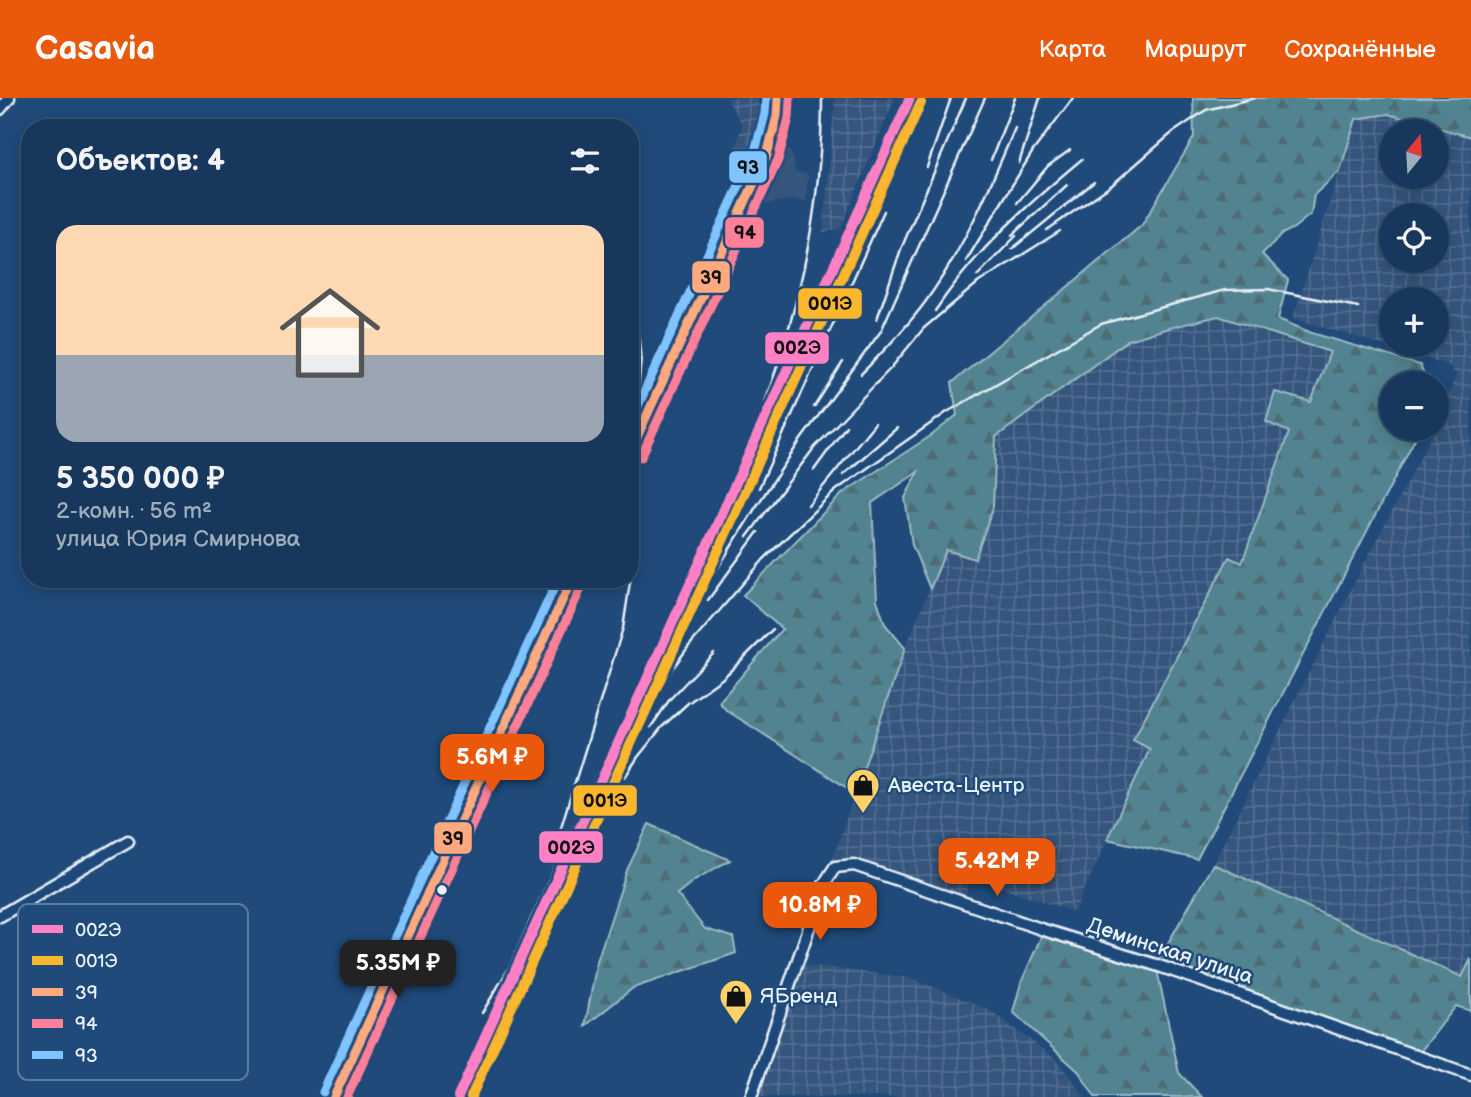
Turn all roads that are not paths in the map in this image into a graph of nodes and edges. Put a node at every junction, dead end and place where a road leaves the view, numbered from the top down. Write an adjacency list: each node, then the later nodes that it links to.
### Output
1 (9, 98): 3 (street)
2 (778, 98): 4 (main road)
3 (0, 109)
4 (639, 432)
5 (568, 588): 11 (main road)
6 (128, 841): 7 (street)
7 (20, 904)
8 (18, 905): 9 (street)
9 (0, 916)
10 (1471, 1075): 12 (street, Деминская улица)
11 (334, 1097)
12 (751, 1097)

